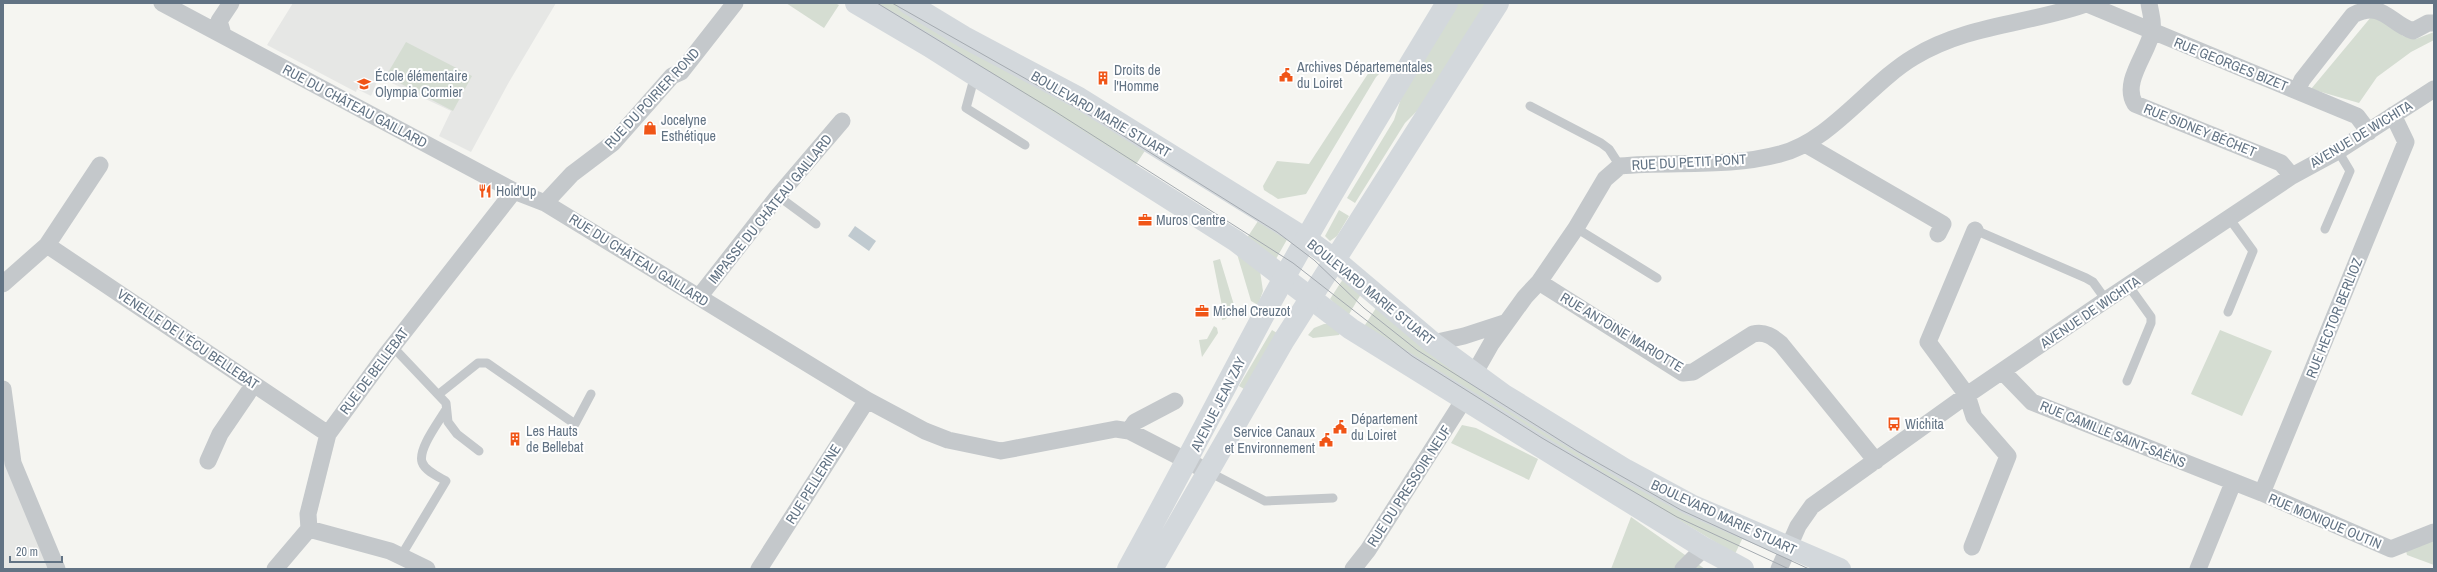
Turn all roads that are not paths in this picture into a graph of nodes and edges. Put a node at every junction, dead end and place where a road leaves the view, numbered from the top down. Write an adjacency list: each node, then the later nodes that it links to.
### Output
1 (162, 3): 12 (street, RUE DU CHÂTEAU GAILLARD)
2 (231, 3): 12 (street)
3 (735, 3): 28 (street, RUE DU POIRIER ROND)
4 (856, 3): 13 (main road, BOULEVARD MARIE STUART)
5 (908, 3): 35 (main road, BOULEVARD MARIE STUART)
6 (1447, 3): 35 (main road, AVENUE JEAN ZAY)
7 (1498, 3): 37 (main road, AVENUE JEAN ZAY)
8 (2149, 3): 11 (street, RUE SIDNEY BÉCHET)
9 (2088, 4): 11 (street, RUE GEORGES BIZET); 20 (street, RUE DU PETIT PONT)
10 (2434, 23): 15 (street)
11 (2152, 32): 15 (street, RUE GEORGES BIZET); 25 (street, RUE SIDNEY BÉCHET)
12 (220, 34): 26 (street, RUE DU CHÂTEAU GAILLARD)
13 (975, 75): 21 (lane); 38 (main road, BOULEVARD MARIE STUART)
14 (2434, 89): 17 (street, AVENUE DE WICHITA)
15 (2297, 91): 19 (street, RUE GEORGES BIZET)
16 (1530, 106): 24 (lane)
17 (2393, 115): 19 (street, AVENUE DE WICHITA); 70 (street, RUE HECTOR BERLIOZ)
18 (842, 121): 27 (street, IMPASSE DU CHÂTEAU GAILLARD)
19 (2369, 132): 22 (street, AVENUE DE WICHITA)
20 (1805, 144): 24 (street, RUE DU PETIT PONT); 34 (street)
21 (1025, 145)
22 (2338, 151): 25 (street, AVENUE DE WICHITA); 32 (lane)
23 (100, 165): 36 (street)
24 (1620, 166): 31 (street, RUE DU PETIT PONT)
25 (2292, 176): 29 (street, AVENUE DE WICHITA)
26 (514, 191): 28 (street, RUE DU CHÂTEAU GAILLARD); 49 (street, RUE DE BELLEBAT)
27 (778, 196): 30 (lane); 43 (street, IMPASSE DU CHÂTEAU GAILLARD)
28 (545, 203): 43 (street, RUE DU CHÂTEAU GAILLARD)
29 (2229, 218): 42 (street, AVENUE DE WICHITA); 46 (lane)
30 (816, 224)
31 (1576, 228): 39 (lane); 40 (street, RUE DU PETIT PONT)
32 (2325, 229)
33 (1974, 230): 45 (lane); 57 (street)
34 (1938, 234)
35 (1306, 239): 37 (main road, BOULEVARD MARIE STUART); 38 (main road, AVENUE JEAN ZAY)
36 (47, 245): 41 (street); 53 (street, VENELLE DE L'ÉCU BELLEBAT)
37 (1335, 260): 44 (main road, AVENUE JEAN ZAY); 48 (main road, BOULEVARD MARIE STUART)
38 (1284, 278): 44 (main road, BOULEVARD MARIE STUART); 67 (main road, AVENUE JEAN ZAY)
39 (1657, 278)
40 (1539, 282): 47 (street, RUE DU PETIT PONT); 66 (street, RUE ANTOINE MARIOTTE)
41 (3, 284)
42 (2128, 285): 45 (street, AVENUE DE WICHITA); 52 (lane)
43 (699, 297): 58 (street, RUE DU CHÂTEAU GAILLARD)
44 (1311, 298): 59 (main road, BOULEVARD MARIE STUART); 68 (main road, AVENUE JEAN ZAY)
45 (2106, 300): 50 (street, AVENUE DE WICHITA)
46 (2228, 312)
47 (1507, 322): 48 (street); 51 (street, RUE DU PETIT PONT)
48 (1433, 343): 51 (main road, BOULEVARD MARIE STUART)
49 (392, 346): 55 (lane); 63 (street, RUE DE BELLEBAT)
50 (2003, 372): 57 (street, AVENUE DE WICHITA); 69 (street, RUE CAMILLE SAINT-SAËNS)
51 (1474, 374): 74 (main road, BOULEVARD MARIE STUART)
52 (2127, 381)
53 (254, 384): 63 (street, VENELLE DE L'ÉCU BELLEBAT); 65 (street)
54 (3, 389): 78 (street)
55 (439, 394): 56 (lane); 61 (lane)
56 (591, 394)
57 (1967, 395): 66 (street, AVENUE DE WICHITA); 75 (street)
58 (867, 400): 62 (street, RUE DU CHÂTEAU GAILLARD); 81 (street, RUE PELLERINE)
59 (1463, 400): 76 (main road, BOULEVARD MARIE STUART); 84 (street, RUE DU PRESSOIR NEUF)
60 (1175, 401): 62 (street)
61 (445, 411): 64 (lane); 77 (lane)
62 (1129, 431): 67 (street, RUE DU CHÂTEAU GAILLARD)
63 (328, 434): 72 (street, RUE DE BELLEBAT)
64 (479, 451)
65 (208, 460)
66 (1876, 461): 74 (street, AVENUE DE WICHITA)
67 (1188, 462): 68 (street, RUE DU CHÂTEAU GAILLARD); 82 (main road, AVENUE JEAN ZAY)
68 (1208, 471): 71 (lane); 83 (main road, AVENUE JEAN ZAY)
69 (2233, 482): 70 (street); 89 (street)
70 (2262, 493): 73 (street, RUE MONIQUE OUTIN)
71 (1333, 498)
72 (309, 529): 77 (street); 79 (street)
73 (2434, 532)
74 (1788, 547): 87 (street, AVENUE DE WICHITA); 88 (main road, BOULEVARD MARIE STUART)
75 (1972, 547)
76 (1704, 548): 85 (street); 86 (main road, BOULEVARD MARIE STUART)
77 (401, 556): 80 (street)
78 (57, 569)
79 (275, 569)
80 (427, 569)
81 (759, 569)
82 (1128, 569)
83 (1152, 569)
84 (1353, 569)
85 (1683, 569)
86 (1743, 569)
87 (1779, 569)
88 (1840, 569)
89 (2198, 569)

